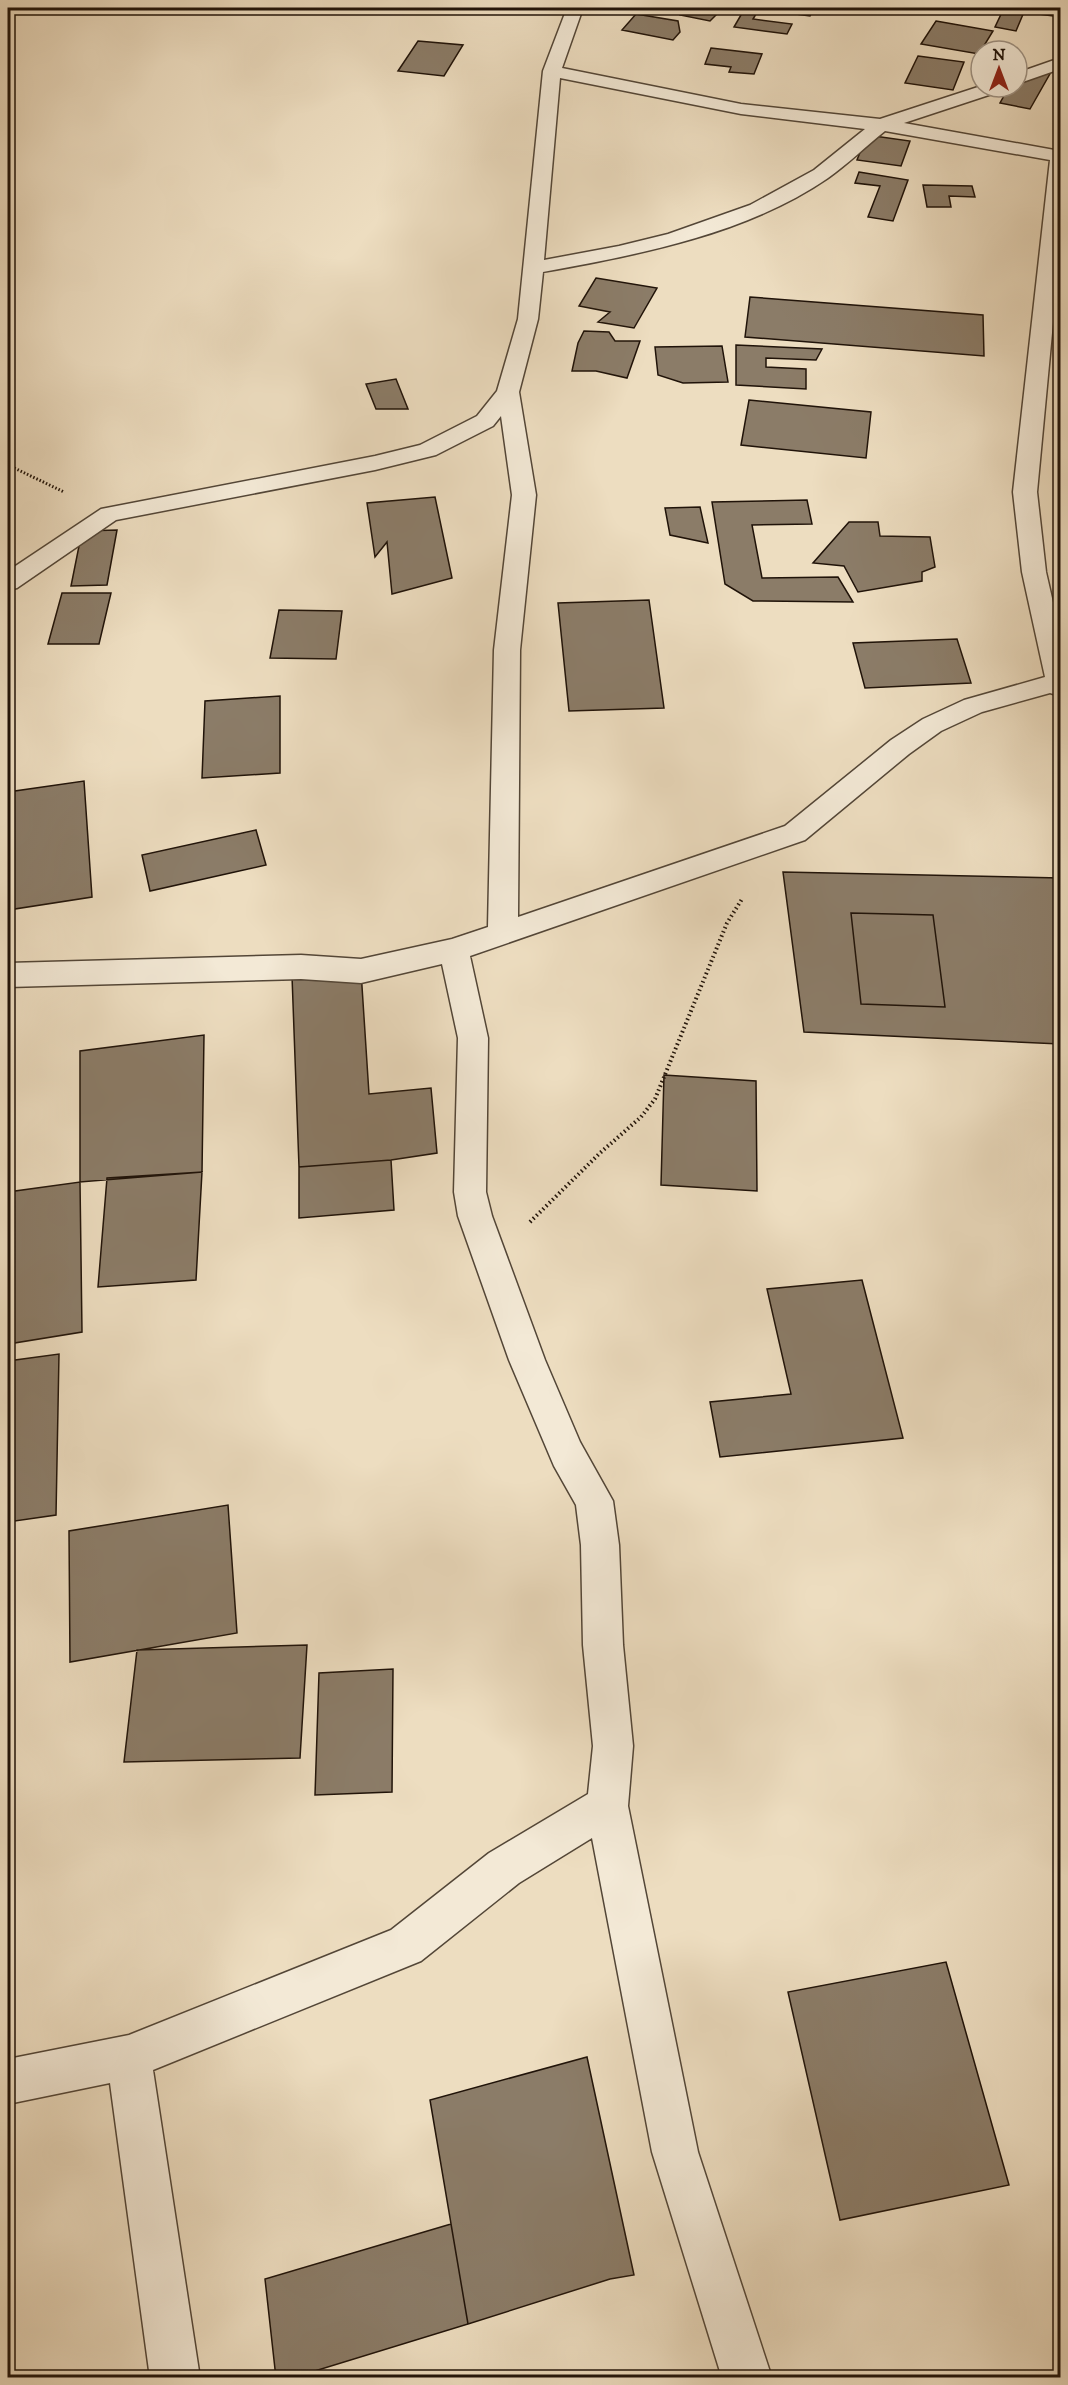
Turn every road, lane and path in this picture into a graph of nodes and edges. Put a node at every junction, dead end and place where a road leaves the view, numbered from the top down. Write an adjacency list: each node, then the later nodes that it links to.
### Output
1 (574, 8): 3 (street)
2 (1060, 63): 4 (street)
3 (552, 71): 6 (street); 8 (street)
4 (1029, 75)
5 (969, 96): 6 (street)
6 (881, 125): 7 (street); 8 (street)
7 (1060, 157): 13 (street)
8 (532, 268): 9 (street)
9 (508, 392): 11 (street); 15 (street)
10 (8, 465): 11 (path)
11 (109, 514): 12 (street)
12 (8, 582)
13 (1060, 683): 14 (street)
14 (795, 833): 15 (street); 18 (path)
15 (503, 932): 16 (street)
16 (454, 950): 17 (street); 18 (street)
17 (8, 975)
18 (491, 1260): 19 (street)
19 (607, 1806): 20 (street); 23 (street)
20 (129, 2057): 21 (street); 22 (street)
21 (8, 2081)
22 (175, 2378)
23 (747, 2378)

